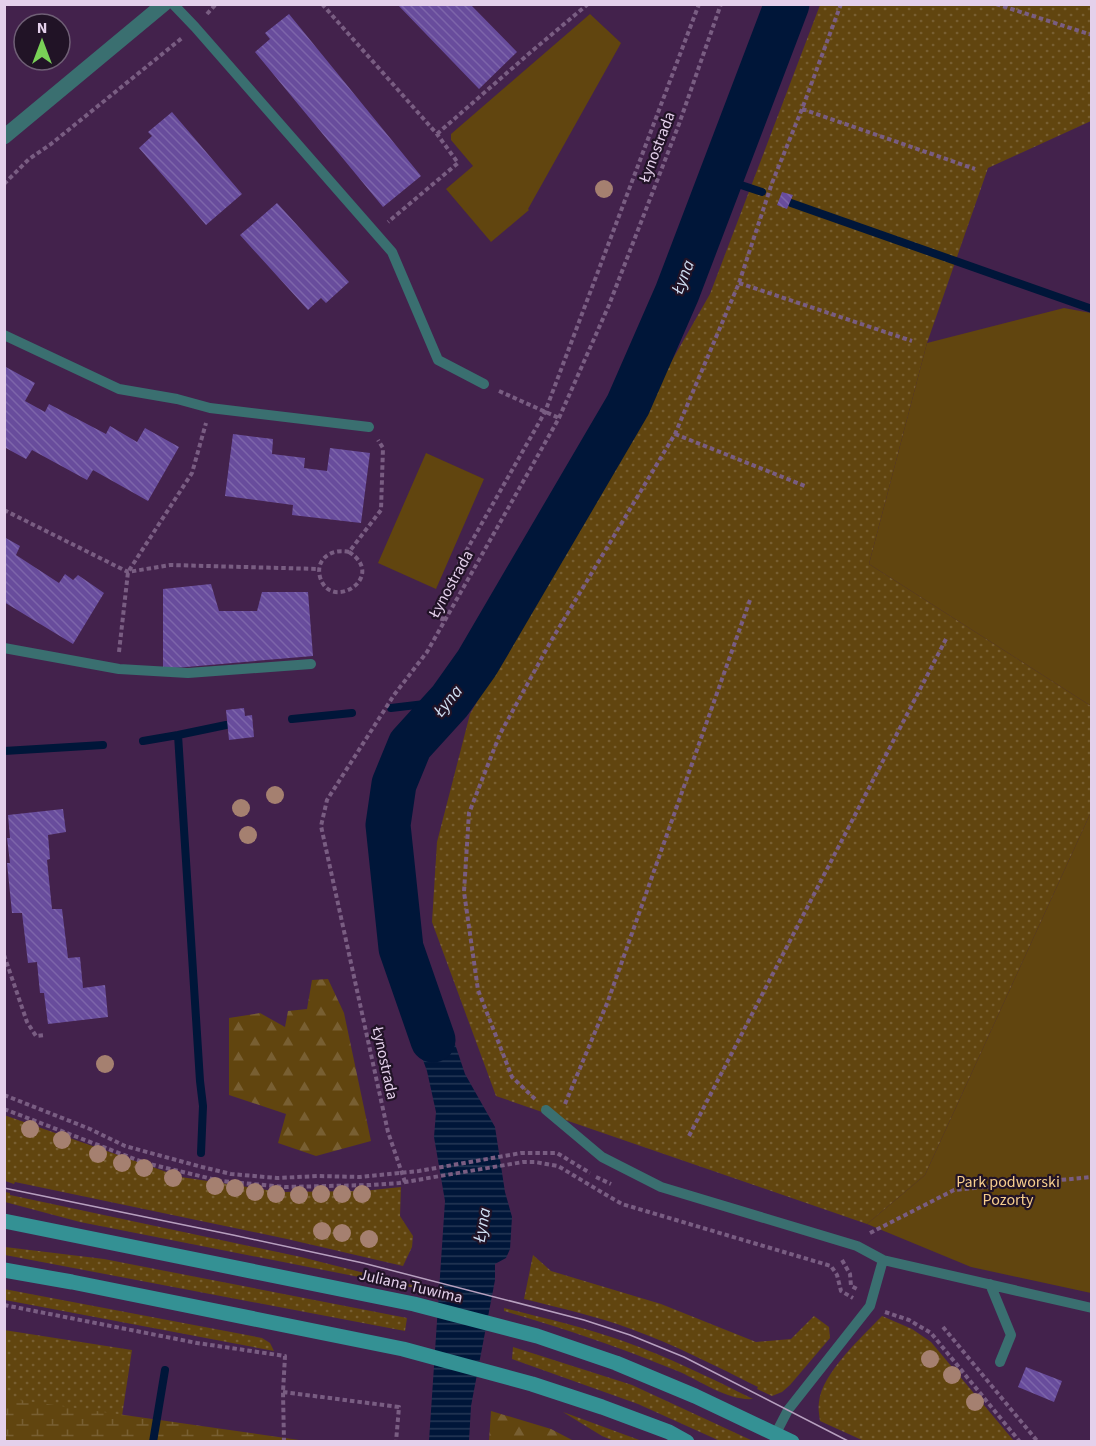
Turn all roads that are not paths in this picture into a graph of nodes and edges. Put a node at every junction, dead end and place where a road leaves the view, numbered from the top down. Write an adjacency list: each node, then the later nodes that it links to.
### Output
1 (164, 4): 3 (street)
2 (173, 4): 5 (lane)
3 (4, 138)
4 (4, 334): 6 (lane)
5 (484, 384)
6 (369, 427)
7 (4, 648): 8 (lane)
8 (311, 664)
9 (546, 1110): 11 (lane)
10 (4, 1221): 16 (main road, Juliana Tuwima)
11 (883, 1260): 13 (lane); 16 (lane)
12 (4, 1270): 17 (main road)
13 (990, 1284): 14 (lane); 15 (lane)
14 (1092, 1308)
15 (1000, 1362)
16 (776, 1433): 18 (main road, Juliana Tuwima)
17 (687, 1442)
18 (792, 1442)

